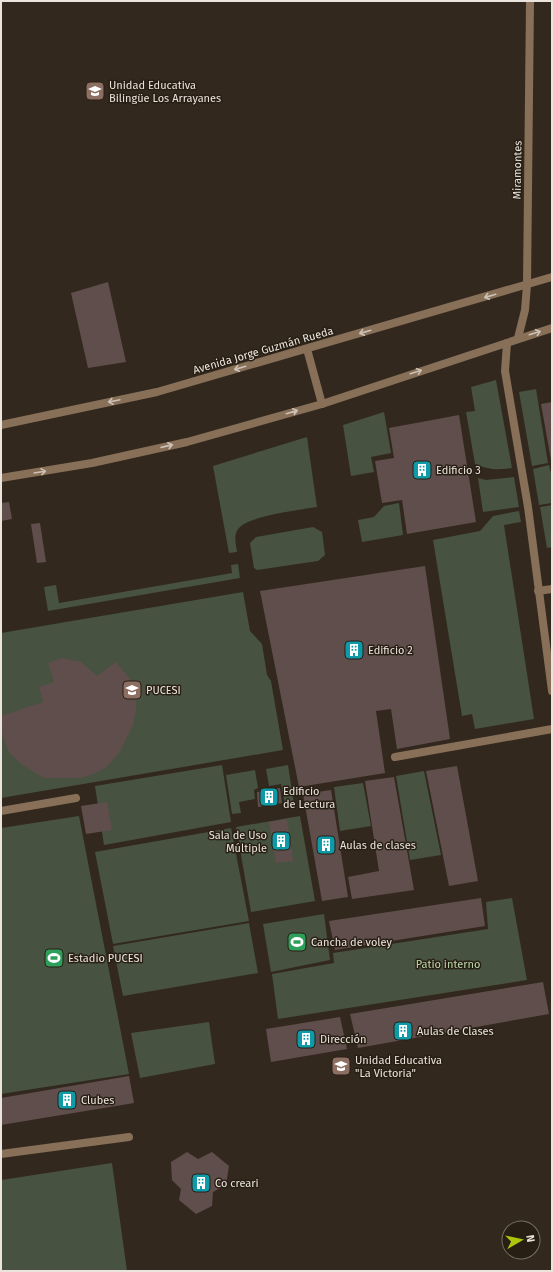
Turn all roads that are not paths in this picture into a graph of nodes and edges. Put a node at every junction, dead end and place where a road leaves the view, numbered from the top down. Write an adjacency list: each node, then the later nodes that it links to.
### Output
1 (530, 1): 3 (street, Miramontes)
2 (552, 277): 3 (street, Avenida Jorge Guzmán Rueda)
3 (527, 285): 5 (street, Miramontes); 7 (street, Avenida Jorge Guzmán Rueda, one-way to 7)
4 (552, 328): 5 (street, one-way to 4)
5 (518, 338): 6 (street)
6 (507, 343): 8 (street, one-way to 6); 12 (street)
7 (307, 349): 8 (street); 9 (street, Avenida Jorge Guzmán Rueda, one-way to 9)
8 (322, 404): 10 (street, one-way to 8)
9 (1, 425)
10 (1, 478)
11 (552, 589): 12 (street)
12 (538, 591): 13 (street)
13 (552, 691)
14 (552, 729): 15 (street)
15 (394, 757)
16 (76, 798): 17 (street)
17 (1, 811)
18 (129, 1137): 19 (street)
19 (1, 1154)

